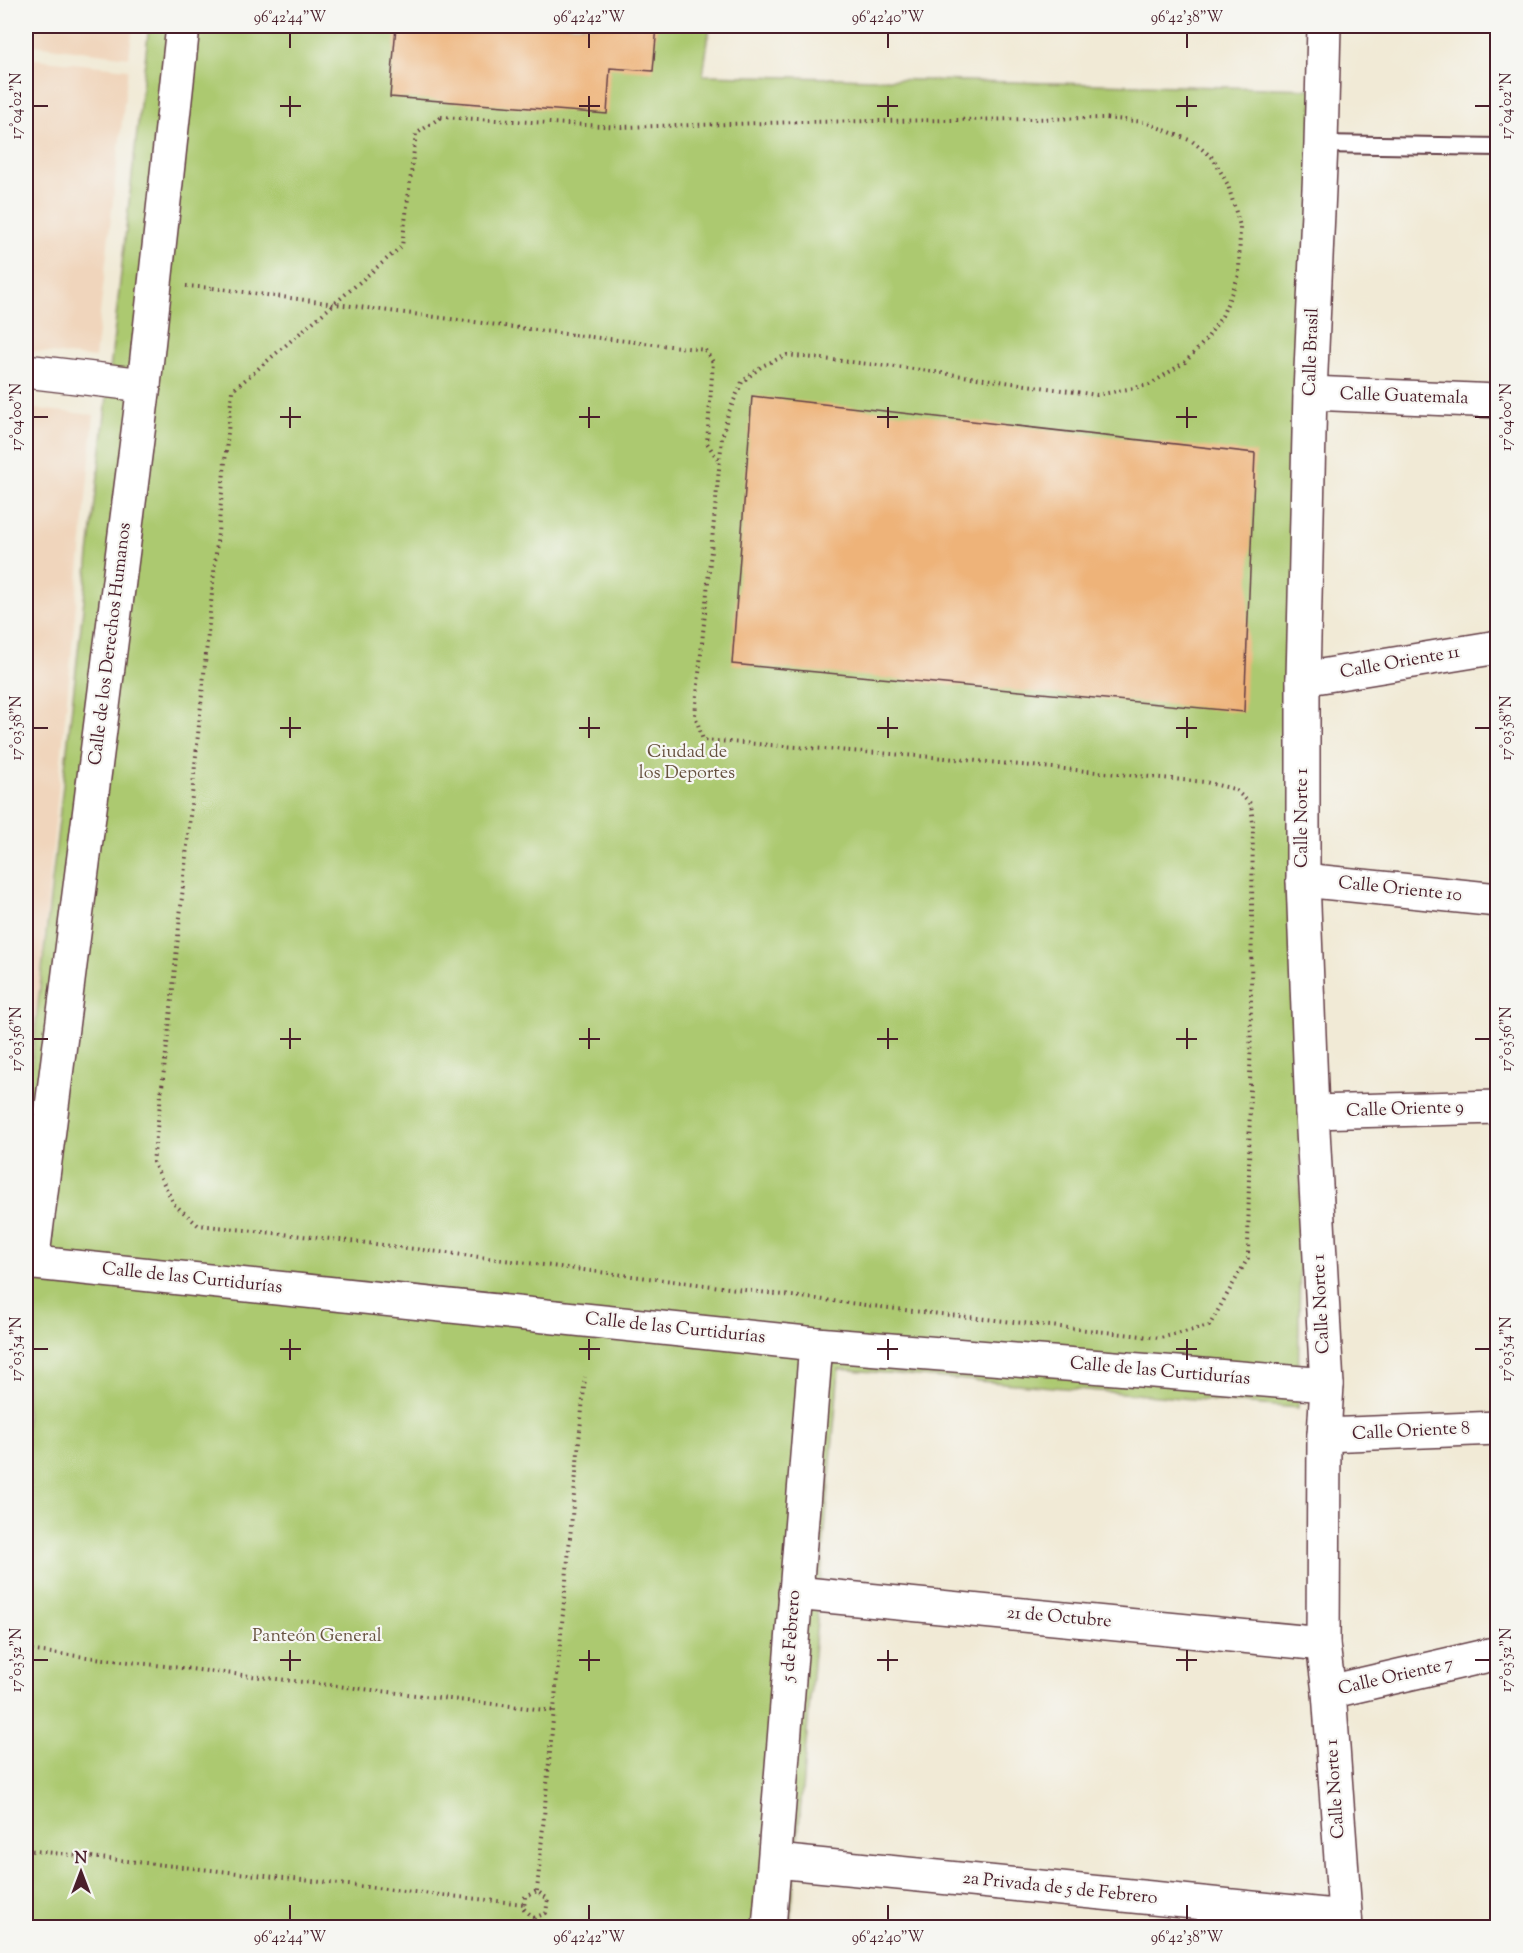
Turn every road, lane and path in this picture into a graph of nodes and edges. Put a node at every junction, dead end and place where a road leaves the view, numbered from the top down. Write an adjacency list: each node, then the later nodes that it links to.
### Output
1 (183, 26): 7 (street, Calle de los Derechos Humanos)
2 (1324, 26): 3 (street, Calle Brasil)
3 (1321, 144): 4 (lane); 8 (street, Calle Brasil)
4 (1497, 147)
5 (213, 288): 10 (path, bridge)
6 (26, 371): 7 (street)
7 (144, 385): 17 (street, Calle de los Derechos Humanos)
8 (1310, 393): 9 (street, Calle Guatemala); 12 (street, Calle Brasil)
9 (1497, 401)
10 (720, 463): 10 (path)
11 (1497, 647): 12 (street, Calle Oriente 11)
12 (1303, 679): 13 (street, Calle Norte 1)
13 (1303, 880): 14 (street, Calle Oriente 10); 16 (street, Calle Norte 1)
14 (1497, 900)
15 (1497, 1107): 16 (street, Calle Oriente 9)
16 (1312, 1112): 20 (street, Calle Norte 1)
17 (29, 1262): 18 (street, Calle de las Curtidurías)
18 (816, 1344): 20 (street, Calle de las Curtidurías); 23 (street, 5 de Febrero)
19 (585, 1377): 28 (path)
20 (1326, 1385): 22 (street, Calle Norte 1)
21 (1497, 1428): 22 (street, Calle Oriente 8)
22 (1324, 1436): 24 (street, Calle Norte 1)
23 (795, 1593): 24 (street, 21 de Octubre); 30 (street, 5 de Febrero)
24 (1323, 1644): 27 (street, Calle Norte 1)
25 (26, 1650): 28 (path)
26 (1497, 1653): 27 (street, Calle Oriente 7)
27 (1329, 1692): 34 (street, Calle Norte 1)
28 (554, 1711): 31 (path)
29 (26, 1850): 32 (path)
30 (776, 1861): 34 (street, 2a Privada de 5 de Febrero); 36 (street, 5 de Febrero)
31 (537, 1891): 32 (path); 33 (path)
32 (524, 1904): 33 (path)
33 (534, 1918): 35 (path)
34 (1345, 1922)
35 (533, 1928)
36 (769, 1928)

